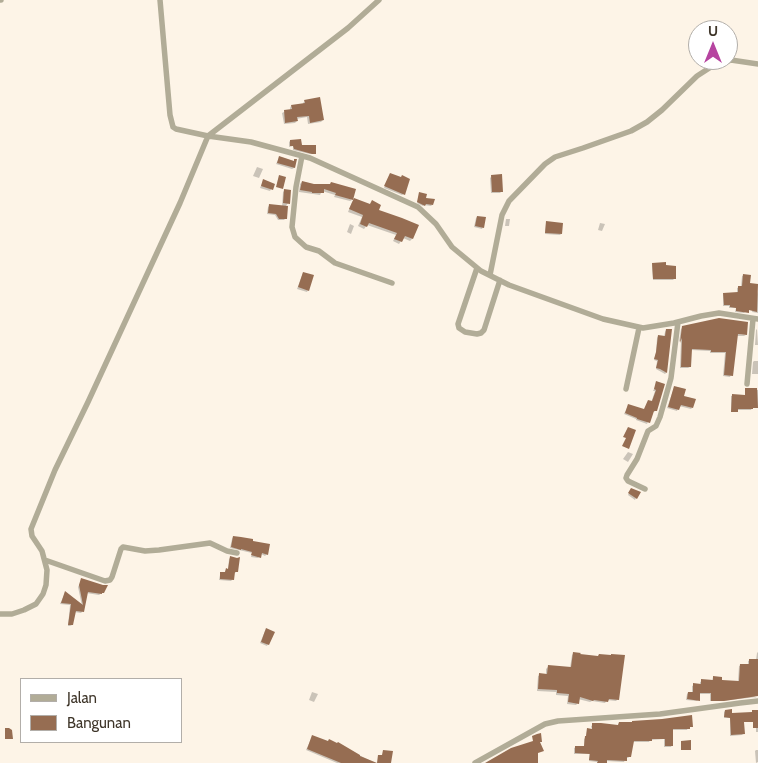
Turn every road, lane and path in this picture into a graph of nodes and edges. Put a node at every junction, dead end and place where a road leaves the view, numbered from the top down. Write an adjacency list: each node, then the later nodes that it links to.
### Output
1 (160, 0): 4 (street)
2 (379, 0): 4 (street)
3 (758, 64): 7 (street)
4 (208, 136): 5 (street); 17 (street)
5 (302, 156): 6 (street); 9 (street)
6 (477, 268): 7 (street); 8 (street)
7 (490, 275): 8 (street)
8 (500, 280): 12 (street)
9 (392, 283)
10 (755, 319): 11 (street); 13 (street)
11 (678, 322): 12 (street); 15 (street)
12 (638, 328): 14 (street)
13 (747, 384)
14 (626, 389)
15 (645, 489)
16 (238, 553): 17 (street)
17 (45, 560): 18 (street)
18 (0, 614)
19 (758, 701): 20 (street)
20 (475, 763)

